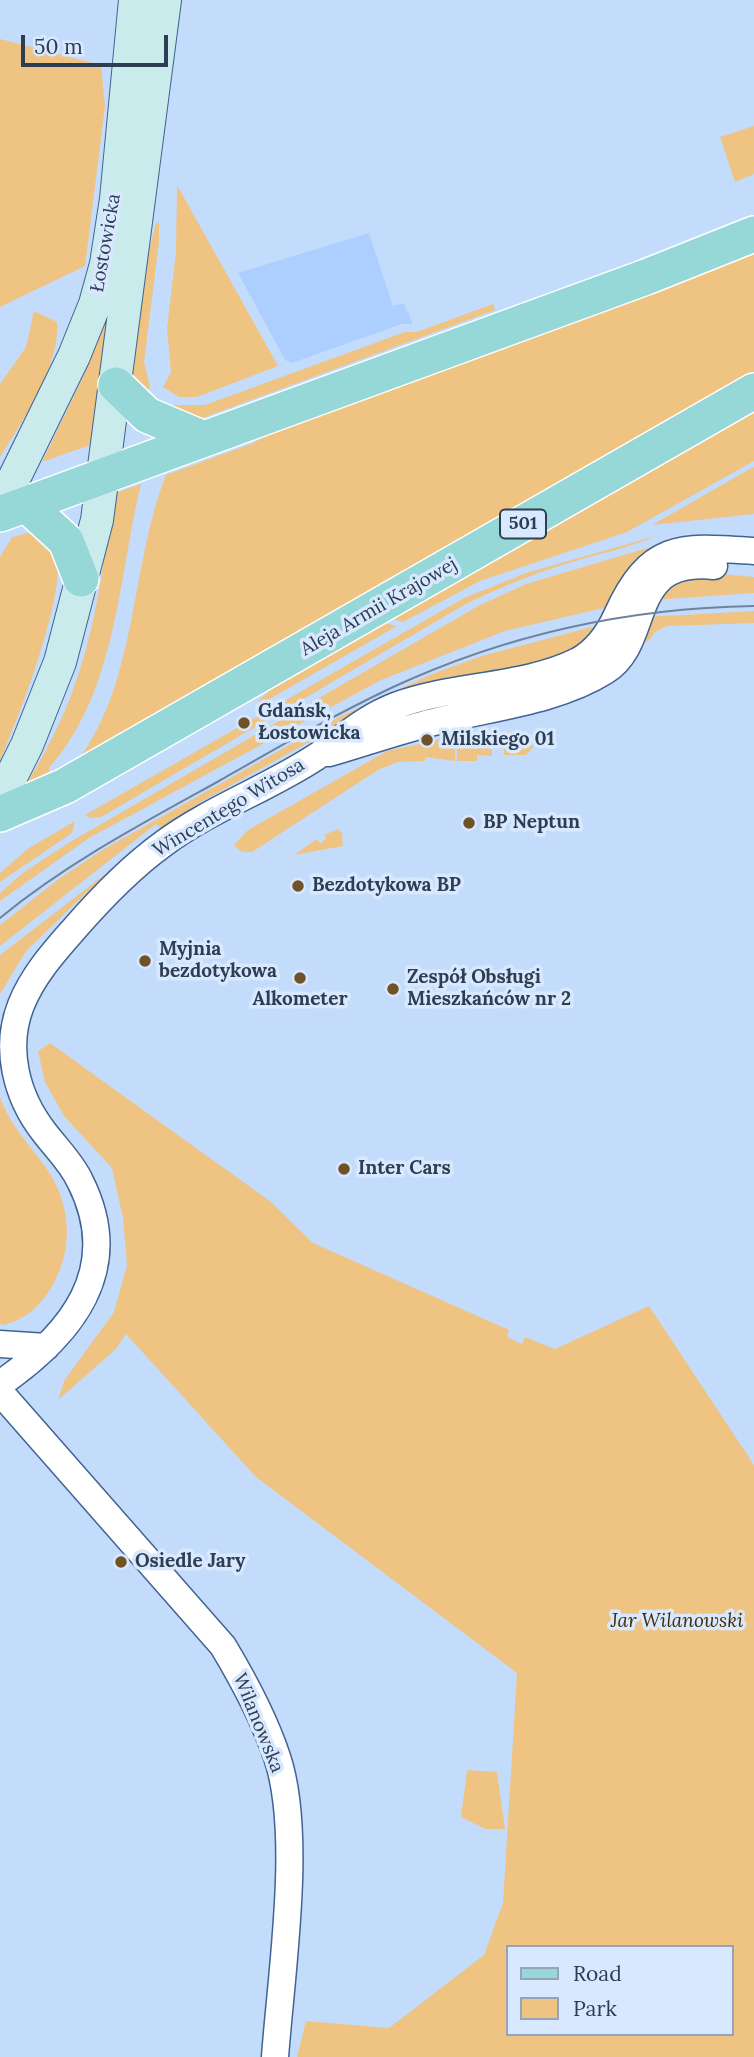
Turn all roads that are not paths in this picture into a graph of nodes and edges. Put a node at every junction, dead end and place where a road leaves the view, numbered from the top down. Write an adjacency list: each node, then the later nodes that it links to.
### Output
1 (135, 0): 8 (main road, Łostowicka)
2 (165, 0): 4 (main road, Łostowicka)
3 (754, 234): 6 (main road)
4 (116, 385): 6 (main road); 7 (main road, Łostowicka)
5 (754, 391): 14 (main road, Aleja Armii Krajowej / 501)
6 (204, 439): 7 (main road)
7 (103, 477): 8 (main road); 11 (main road, Łostowicka)
8 (9, 508): 11 (main road)
9 (754, 551): 12 (street, Wincentego Witosa)
10 (754, 569): 12 (street, Wincentego Witosa)
11 (81, 579): 13 (main road, Łostowicka)
12 (315, 757): 16 (street, Wincentego Witosa)
13 (0, 799)
14 (0, 814)
15 (0, 1344): 16 (street)
16 (46, 1348): 17 (street, Wincentego Witosa)
17 (0, 1384)
18 (0, 1392): 19 (street, Wilanowska)
19 (275, 2057)

